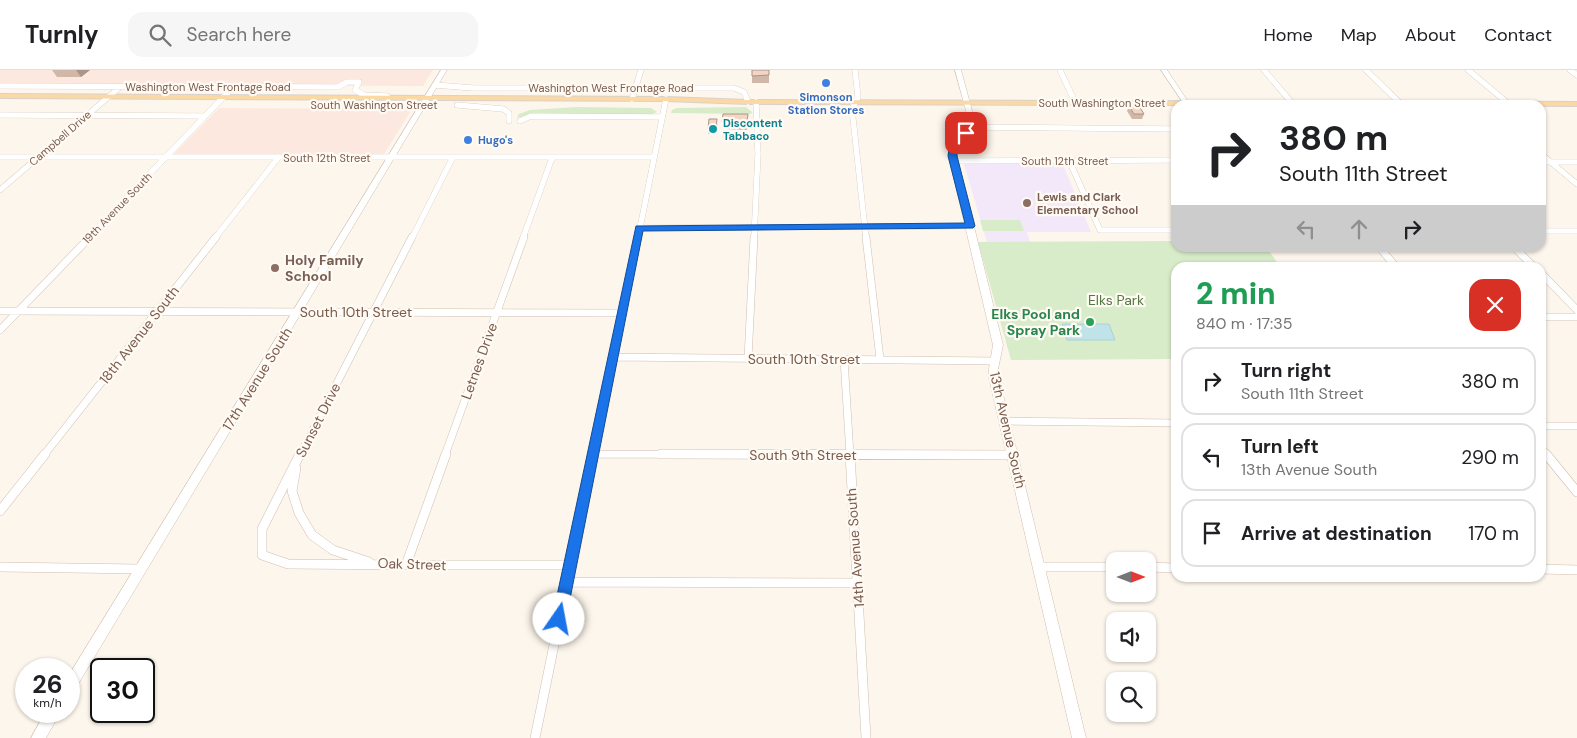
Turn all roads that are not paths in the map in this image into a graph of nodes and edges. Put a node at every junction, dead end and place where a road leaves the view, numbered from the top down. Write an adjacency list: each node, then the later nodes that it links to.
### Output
1 (444, 70): 12 (street, 17th Avenue South)
2 (641, 70): 16 (street)
3 (855, 70): 30 (street)
4 (958, 70): 32 (street)
5 (1060, 70): 31 (street)
6 (1164, 70): 22 (street)
7 (1264, 70): 23 (street)
8 (1366, 70): 24 (street)
9 (1468, 70): 25 (street)
10 (1570, 70): 11 (street)
11 (1577, 75)
12 (435, 84): 16 (street, Washington West Frontage Road); 27 (street, 17th Avenue South)
13 (3, 86): 14 (street, Washington West Frontage Road); 17 (street)
14 (120, 87): 15 (street, Washington West Frontage Road); 19 (street, Campbell Drive)
15 (234, 87): 20 (street, Washington West Frontage Road); 26 (street, 19th Avenue South)
16 (635, 88): 21 (street); 29 (street, Washington West Frontage Road)
17 (0, 90)
18 (0, 96): 19 (main road, South Washington Street)
19 (108, 97): 26 (main road, South Washington Street); 35 (street, Campbell Drive)
20 (401, 98): 26 (main road, South Washington Street); 27 (main road, South Washington Street)
21 (632, 99): 27 (main road, South Washington Street); 28 (main road, South Washington Street)
22 (1184, 100)
23 (1289, 100)
24 (1397, 100)
25 (1504, 100)
26 (220, 101): 27 (main road, South Washington Street); 35 (main road, South Washington Street); 41 (street, 19th Avenue South)
27 (424, 102): 38 (main road, South Washington Street); 50 (street, 17th Avenue South)
28 (665, 102): 29 (main road, South Washington Street); 38 (main road, South Washington Street); 42 (street)
29 (752, 102): 30 (main road, South Washington Street); 67 (street)
30 (857, 102): 32 (main road, South Washington Street); 65 (street)
31 (1075, 102): 32 (main road, South Washington Street); 33 (main road, South Washington Street)
32 (968, 103): 45 (street)
33 (1171, 103)
34 (0, 104): 35 (main road, South Washington Street)
35 (99, 104): 40 (street, Campbell Drive)
36 (1546, 104): 37 (main road, South Washington Street)
37 (1577, 104)
38 (457, 105): 43 (street)
39 (0, 115): 40 (street)
40 (87, 115): 41 (street); 48 (street, Campbell Drive)
41 (205, 116): 49 (street, 19th Avenue South)
42 (662, 116): 44 (street); 52 (street)
43 (509, 121)
44 (520, 121)
45 (970, 127): 46 (street); 58 (street)
46 (1171, 130)
47 (0, 157): 48 (street, South 12th Street)
48 (38, 157): 49 (street, South 12th Street); 63 (street, Campbell Drive)
49 (166, 157): 53 (street, South 12th Street); 78 (street, 19th Avenue South)
50 (391, 157): 51 (street, South 12th Street); 53 (street, South 12th Street); 80 (street, 17th Avenue South)
51 (453, 157): 54 (street, South 12th Street); 81 (street, Sunset Drive)
52 (654, 157): 54 (street, South 12th Street); 66 (street)
53 (278, 158): 79 (street, 18th Avenue South)
54 (552, 158): 82 (street, Letnes Drive)
55 (1546, 158): 60 (street)
56 (1069, 160): 57 (street, South 12th Street); 58 (street, South 12th Street); 68 (street)
57 (1171, 160)
58 (953, 161): 64 (street, 13th Avenue South)
59 (1546, 162): 60 (street)
60 (1551, 162): 61 (street); 62 (street)
61 (1577, 162)
62 (1577, 184)
63 (0, 190)
64 (970, 226): 65 (street); 91 (street, 13th Avenue South)
65 (866, 227): 67 (street); 90 (street)
66 (639, 228): 67 (street); 83 (street)
67 (755, 228): 89 (street)
68 (1171, 230)
69 (1546, 231): 70 (street)
70 (1577, 231)
71 (1383, 252): 73 (street)
72 (1520, 252): 74 (street)
73 (1392, 262)
74 (1529, 262)
75 (1546, 279): 76 (street)
76 (1577, 310)
77 (0, 311): 78 (street, South 10th Street)
78 (18, 311): 79 (street, South 10th Street); 86 (street, 19th Avenue South)
79 (157, 312): 80 (street, South 10th Street); 102 (street, 18th Avenue South)
80 (298, 312): 81 (street, South 10th Street); 109 (street, 17th Avenue South)
81 (372, 312): 82 (street, South 10th Street); 100 (street, Sunset Drive)
82 (497, 313): 83 (street, South 10th Street); 103 (street, Letnes Drive)
83 (623, 313): 87 (street)
84 (1546, 317): 85 (street)
85 (1577, 317)
86 (0, 330)
87 (614, 357): 89 (street, South 10th Street); 96 (street)
88 (844, 358): 89 (street, South 10th Street); 90 (street, South 10th Street); 99 (street, 14th Avenue South)
89 (748, 359)
90 (880, 359): 91 (street, South 10th Street)
91 (995, 361): 92 (street, 13th Avenue South)
92 (1004, 421): 93 (street); 98 (street, 13th Avenue South)
93 (1171, 423)
94 (1546, 426): 95 (street)
95 (1577, 426)
96 (594, 454): 99 (street, South 9th Street); 104 (street)
97 (1546, 454): 101 (street)
98 (1012, 455): 99 (street, South 9th Street); 106 (street, 13th Avenue South)
99 (848, 456): 114 (street, 14th Avenue South)
100 (298, 459): 103 (street, Oak Street); 103 (street, Sunset Drive)
101 (1577, 492)
102 (0, 511)
103 (406, 565): 104 (street, Oak Street)
104 (571, 565): 113 (street)
105 (0, 567): 109 (street)
106 (1038, 567): 107 (street); 120 (street, 13th Avenue South)
107 (1106, 567)
108 (1156, 567): 110 (street)
109 (140, 568): 115 (street, 17th Avenue South)
110 (1171, 568)
111 (1546, 570): 112 (street)
112 (1577, 570)
113 (567, 582): 114 (street); 118 (street)
114 (857, 583): 119 (street, 14th Avenue South)
115 (80, 669)
116 (47, 723): 117 (street)
117 (38, 738)
118 (535, 738)
119 (866, 738)
120 (1079, 738)

